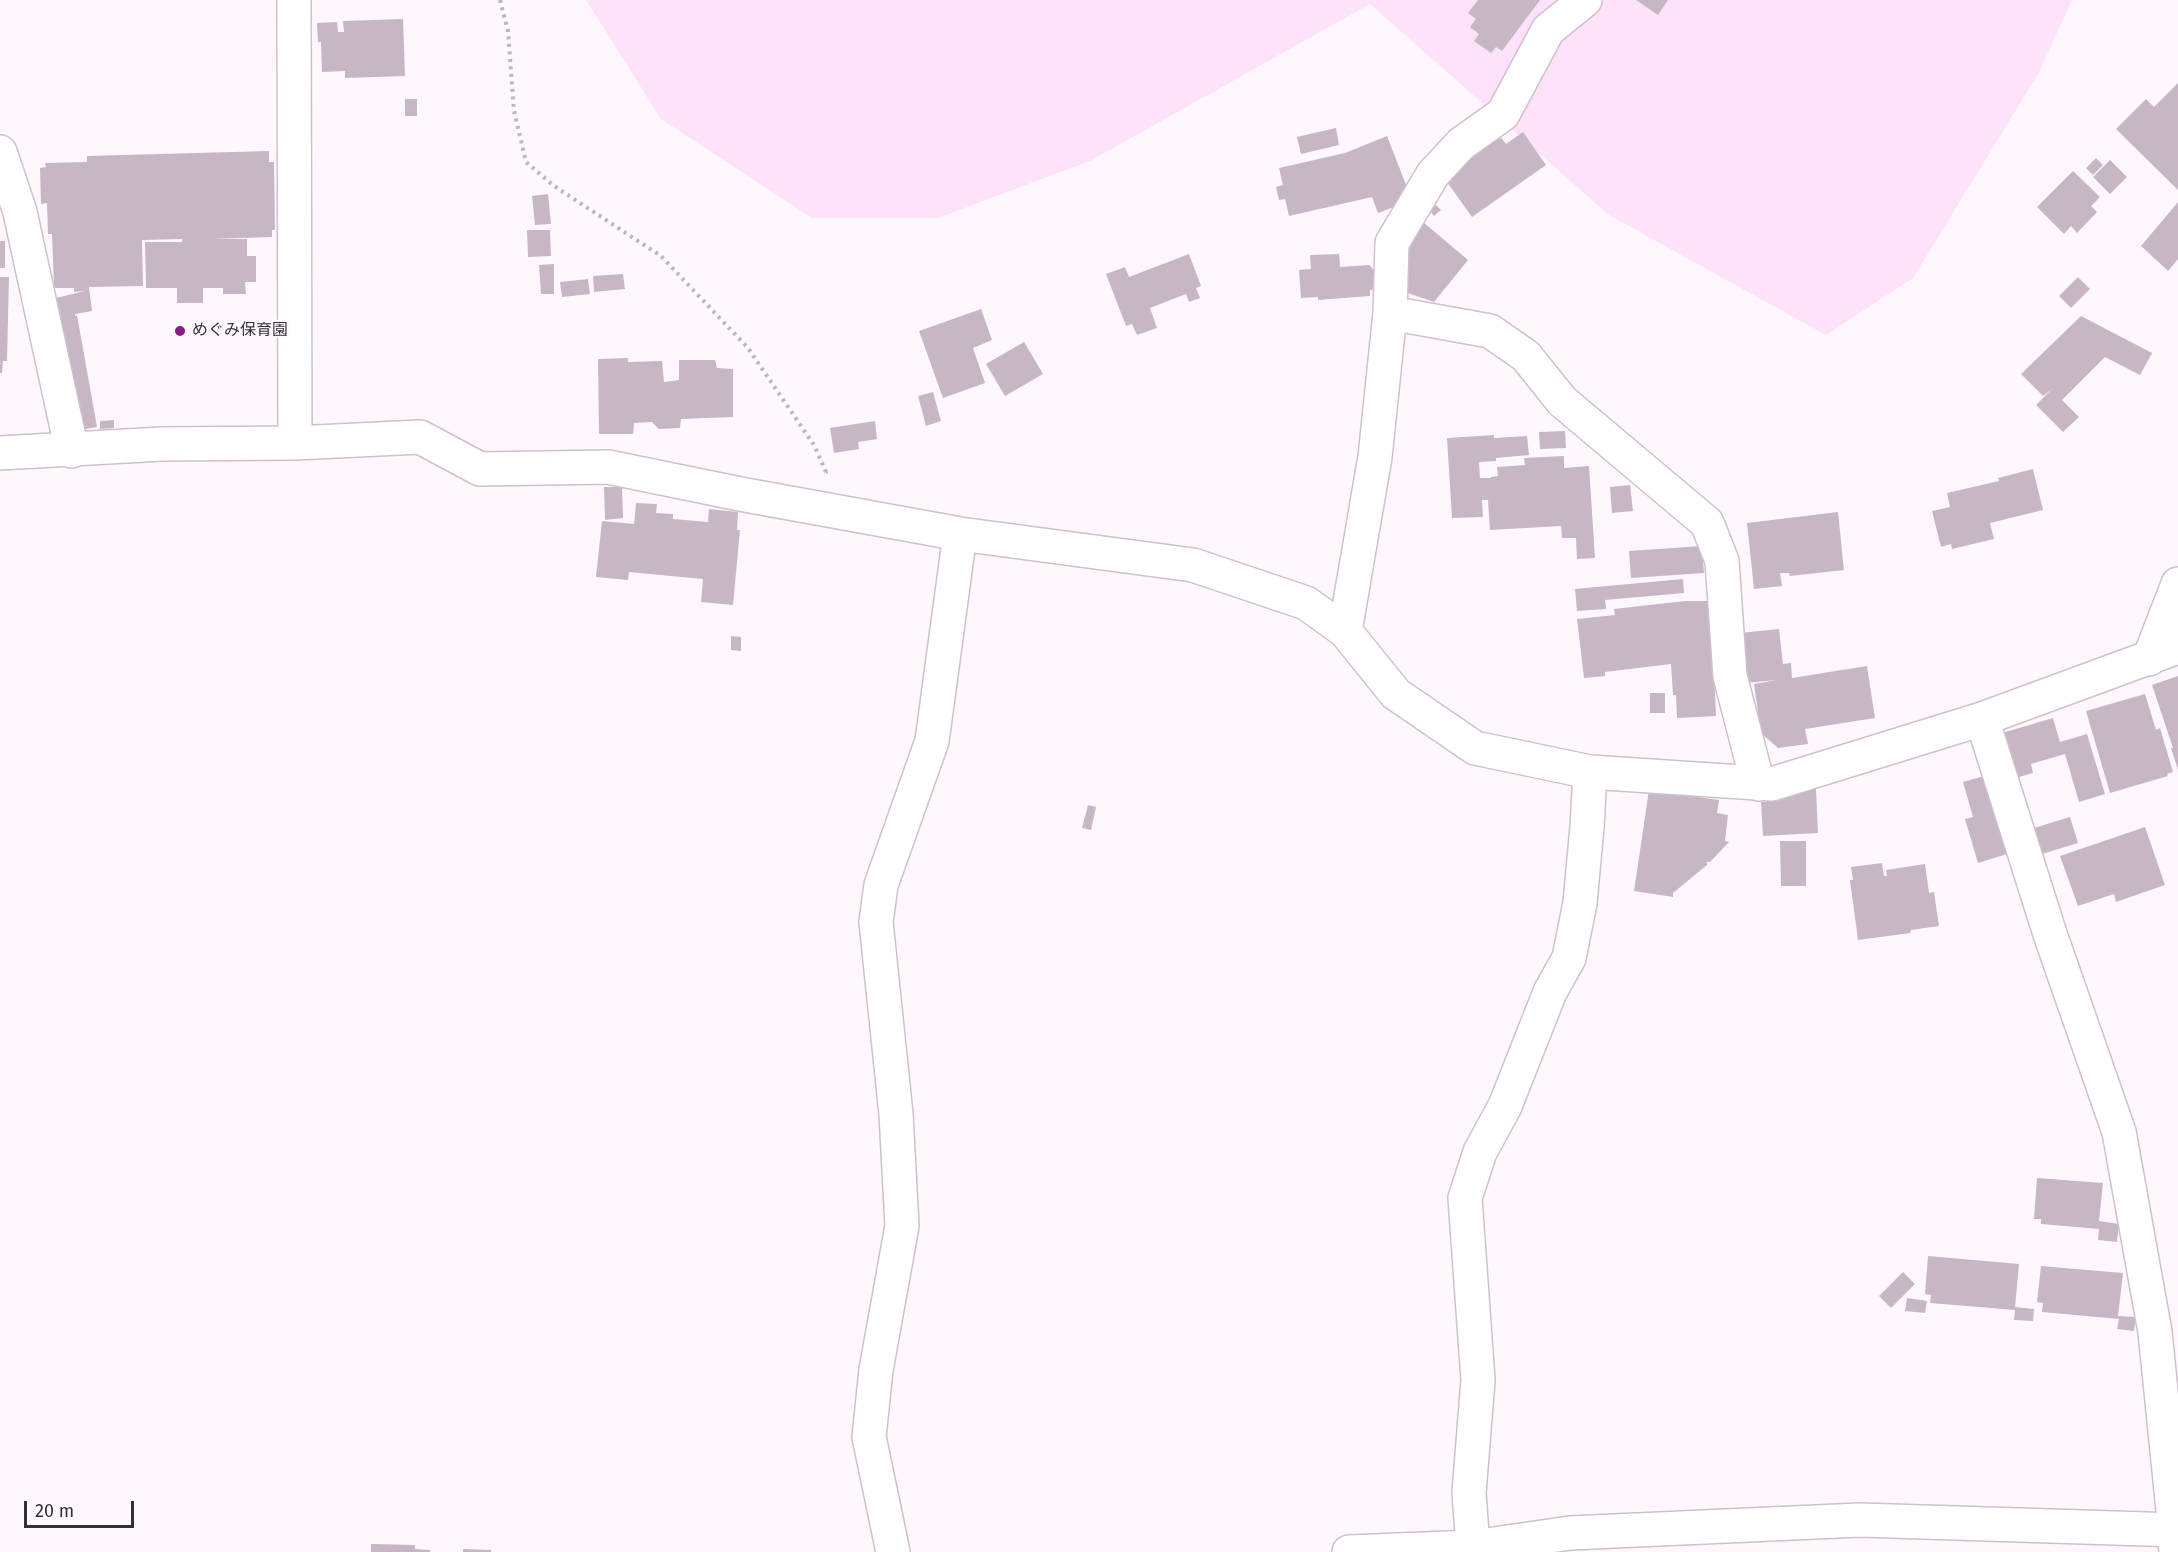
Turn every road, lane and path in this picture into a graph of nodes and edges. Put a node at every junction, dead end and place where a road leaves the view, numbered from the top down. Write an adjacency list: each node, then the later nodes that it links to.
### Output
1 (294, 0): 6 (street)
2 (500, 0): 9 (path)
3 (1585, 0): 5 (street)
4 (0, 152): 7 (street)
5 (1390, 313): 12 (street); 16 (street)
6 (295, 443): 7 (street); 10 (street)
7 (72, 451): 8 (street)
8 (0, 453)
9 (816, 472)
10 (960, 534): 12 (street); 19 (street)
11 (2178, 584): 13 (street)
12 (1345, 631): 15 (street)
13 (2164, 653): 14 (street)
14 (1982, 719): 16 (street); 17 (street)
15 (1590, 772): 16 (street); 18 (street)
16 (1758, 784)
17 (2176, 1537): 18 (street)
18 (1473, 1547): 20 (street)
19 (893, 1552)
20 (1349, 1552)

